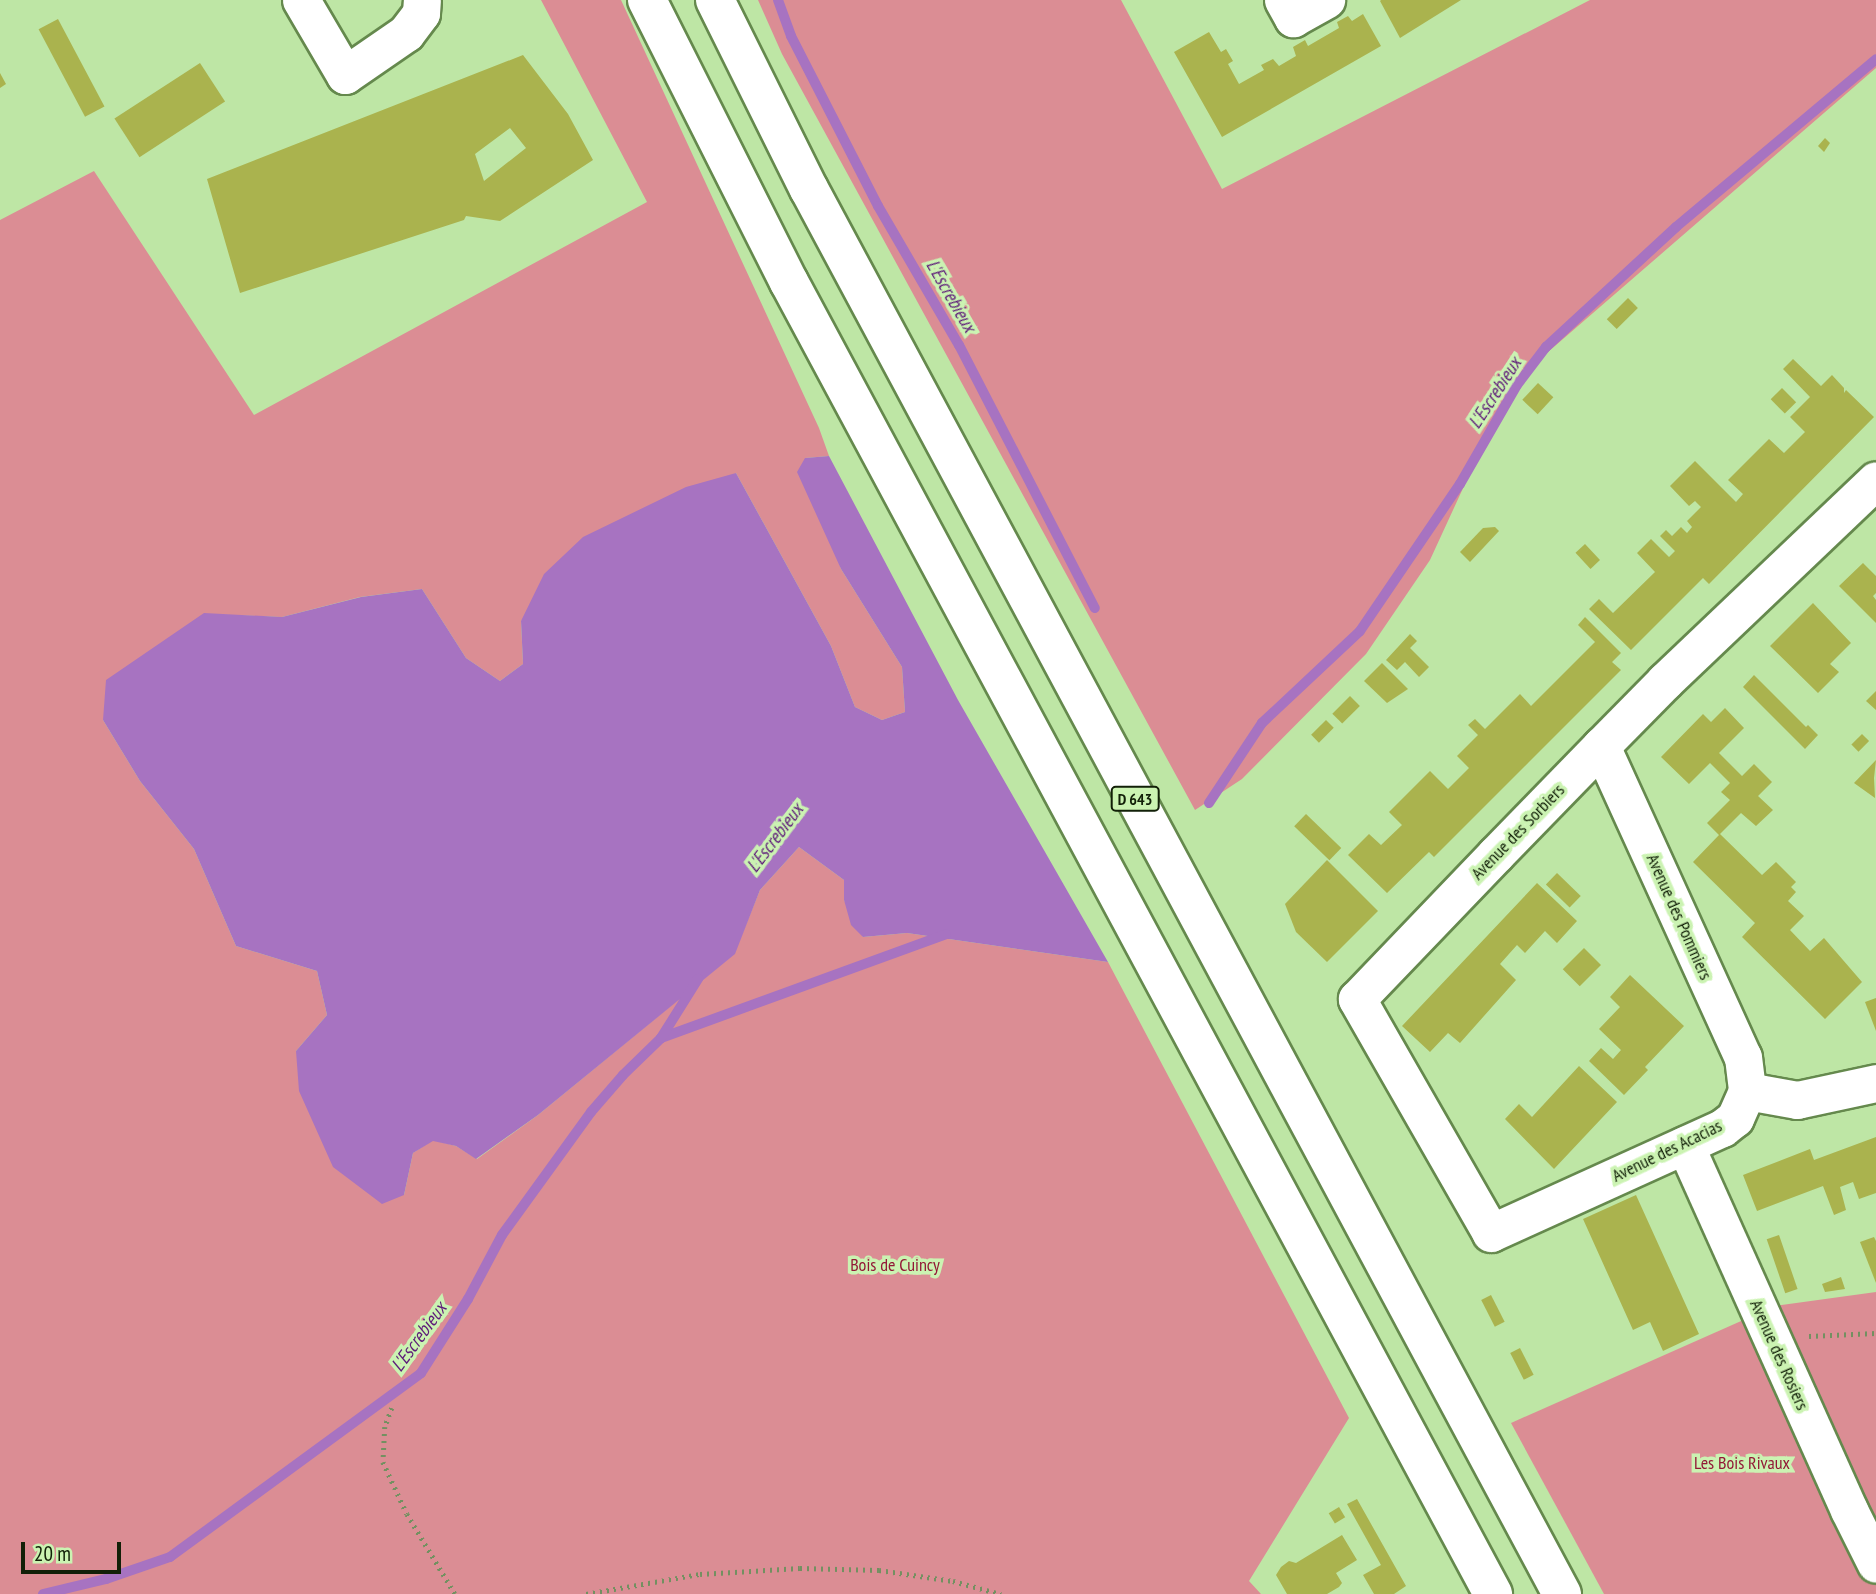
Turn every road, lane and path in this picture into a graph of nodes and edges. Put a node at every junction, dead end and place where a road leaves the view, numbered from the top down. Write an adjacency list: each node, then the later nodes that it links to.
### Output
1 (301, 0): 2 (street)
2 (422, 0)
3 (647, 0): 20 (highway)
4 (715, 0): 21 (highway, D 643)
5 (1283, 0): 6 (street)
6 (1326, 0)
7 (1876, 480): 8 (street, Avenue des Sorbiers)
8 (1601, 746): 10 (street, Avenue des Pommiers); 12 (street, Avenue des Sorbiers)
9 (1876, 1083): 10 (street)
10 (1747, 1091): 11 (street, Avenue des Acacias)
11 (1685, 1145): 12 (street, Avenue des Acacias); 14 (street, Avenue des Rosiers)
12 (1491, 1233)
13 (1876, 1332): 14 (path)
14 (1775, 1345): 16 (street, Avenue des Rosiers)
15 (392, 1408): 17 (path)
16 (1876, 1564)
17 (455, 1594)
18 (586, 1594): 19 (path)
19 (1001, 1594)
20 (1493, 1594)
21 (1562, 1594)

